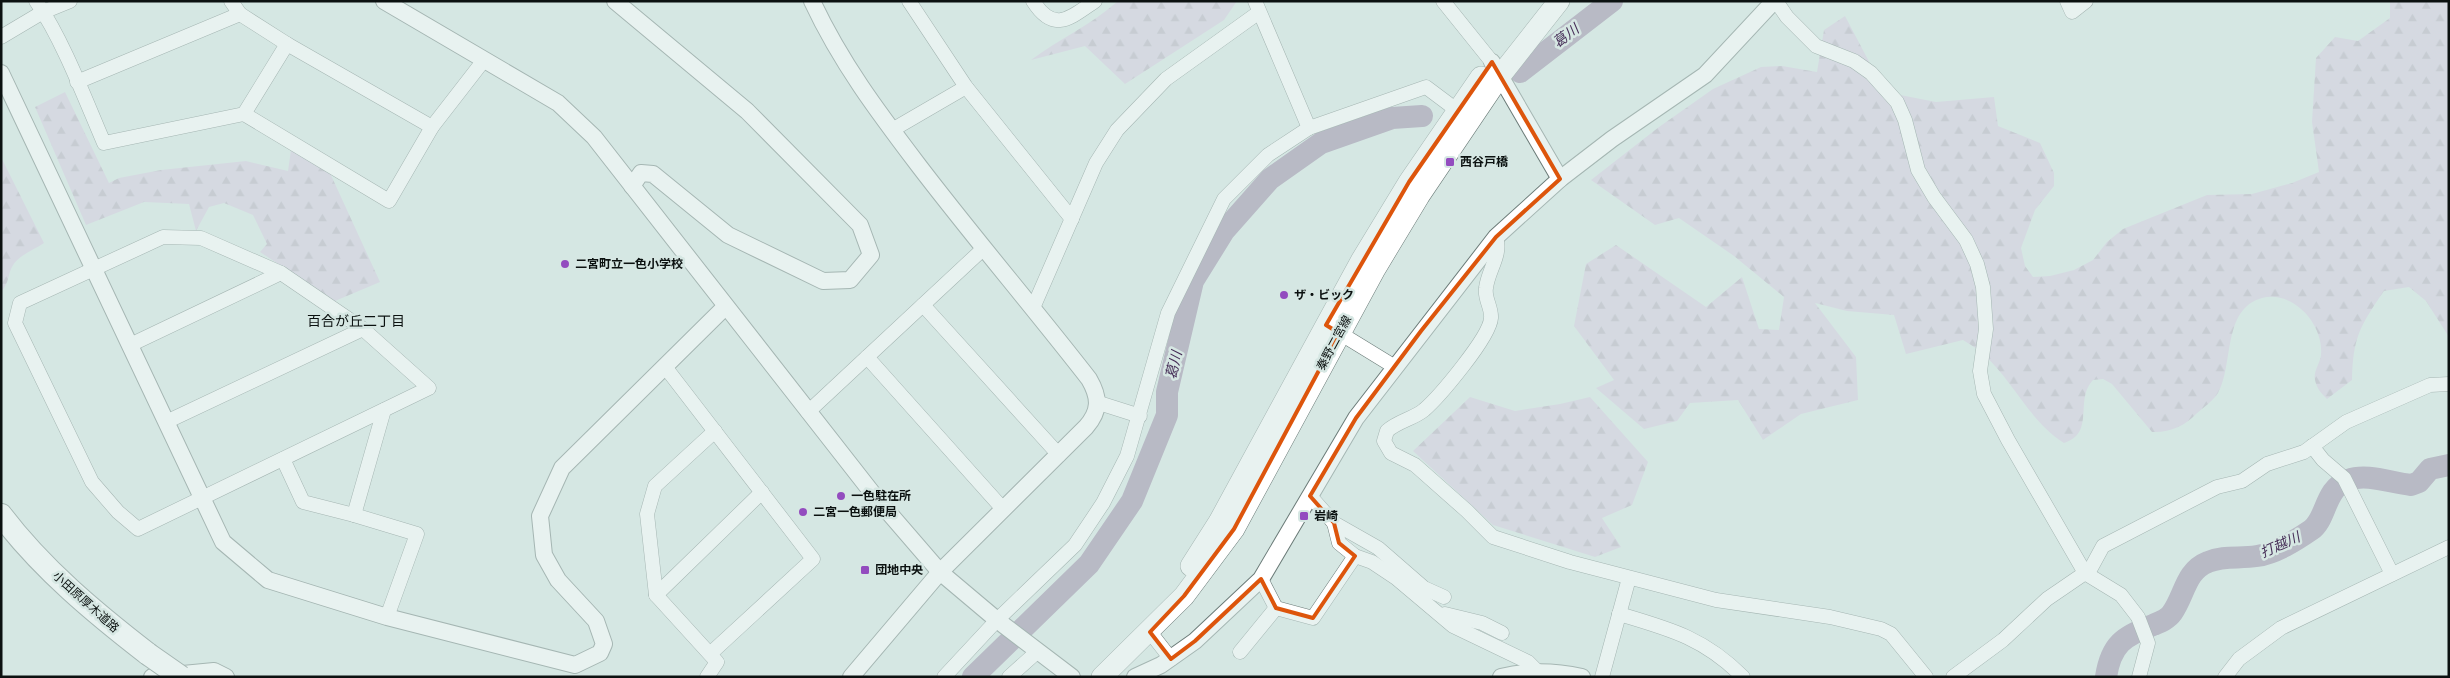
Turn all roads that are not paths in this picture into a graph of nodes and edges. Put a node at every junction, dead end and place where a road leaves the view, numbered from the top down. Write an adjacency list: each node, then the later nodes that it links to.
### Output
1 (70, 1): 15 (street)
2 (231, 1): 17 (street)
3 (384, 1): 20 (street)
4 (812, 1): 29 (street)
5 (909, 1): 24 (street)
6 (1034, 1): 7 (street)
7 (1095, 1)
8 (1443, 1): 21 (street)
9 (1540, 1): 21 (main road, 秦野二宮線)
10 (1559, 1): 21 (main road, 秦野二宮線)
11 (1775, 1): 30 (street); 67 (street)
12 (2067, 1): 13 (street)
13 (2086, 1)
14 (621, 3): 31 (street)
15 (39, 7): 18 (street); 23 (street)
16 (1256, 7): 28 (street); 32 (street)
17 (240, 14): 19 (street); 23 (street)
18 (1, 37)
19 (287, 44): 26 (street); 27 (street)
20 (484, 60): 27 (street); 31 (street)
21 (1499, 70): 25 (main road, 秦野二宮線); 30 (street); 41 (main road, 秦野二宮線)
22 (1, 73): 35 (street)
23 (77, 82): 26 (street)
24 (966, 87): 29 (street); 32 (street)
25 (1458, 111): 28 (street); 41 (main road, 秦野二宮線)
26 (244, 114): 27 (street)
27 (432, 127)
28 (1309, 128): 50 (street)
29 (892, 130): 34 (street)
30 (1560, 179): 33 (street)
31 (632, 186): 38 (street)
32 (1072, 219): 39 (street)
33 (1496, 237): 44 (street); 70 (street)
34 (983, 249): 37 (street); 39 (street)
35 (94, 269): 36 (street); 42 (street); 58 (street)
36 (281, 273): 40 (street); 42 (street)
37 (922, 305): 43 (street); 54 (street)
38 (725, 307): 45 (street); 49 (street)
39 (1033, 308): 47 (street)
40 (363, 328): 48 (street); 51 (street)
41 (1333, 329): 44 (street); 78 (main road, 秦野二宮線); 93 (main road, 秦野二宮線)
42 (130, 345): 51 (street)
43 (867, 357): 49 (street); 59 (street)
44 (1394, 367): 57 (street)
45 (666, 368): 52 (street); 76 (street)
46 (2449, 384): 53 (street)
47 (1098, 403): 50 (street); 54 (street)
48 (384, 410): 55 (street); 61 (street)
49 (808, 412): 66 (street)
50 (1140, 416): 77 (street)
51 (166, 422): 58 (street)
52 (715, 431): 56 (street); 71 (street)
53 (2312, 446): 67 (street); 68 (street)
54 (1059, 455): 59 (street)
55 (283, 459): 58 (street); 61 (street)
56 (762, 492): 71 (street); 82 (street)
57 (1310, 496): 62 (street); 69 (street)
58 (202, 498): 76 (street)
59 (1003, 508): 66 (street)
60 (1, 515): 84 (highway, 小田原厚木道路)
61 (354, 515): 76 (street)
62 (1334, 523): 65 (street); 72 (street)
63 (1, 538): 84 (highway, 小田原厚木道路)
64 (2449, 547): 68 (street)
65 (1355, 556): 73 (street); 74 (street)
66 (940, 572): 77 (street); 89 (street)
67 (2085, 573): 101 (street); 102 (street)
68 (2392, 574): 103 (street)
69 (1261, 578): 73 (street); 83 (street)
70 (1629, 578): 75 (street); 100 (street)
71 (656, 595): 82 (street)
72 (1444, 597)
73 (1276, 608): 81 (street)
74 (1435, 611): 79 (street); 85 (street)
75 (1619, 614): 98 (street); 99 (street)
76 (387, 617)
77 (1001, 623): 80 (street); 90 (street)
78 (1150, 632): 83 (street); 94 (main road, 秦野二宮線)
79 (1502, 633)
80 (1033, 647): 91 (street); 92 (street)
81 (1240, 652)
82 (711, 653): 88 (street)
83 (1170, 659): 95 (street)
84 (148, 668): 86 (highway, 小田原厚木道路, bridge); 87 (street)
85 (1538, 672): 96 (street); 97 (street)
86 (181, 677)
87 (226, 677)
88 (707, 677)
89 (852, 677)
90 (944, 677)
91 (1009, 677)
92 (1072, 677)
93 (1094, 677)
94 (1102, 677)
95 (1135, 677)
96 (1501, 677)
97 (1582, 677)
98 (1602, 677)
99 (1743, 677)
100 (1926, 677)
101 (1953, 677)
102 (2139, 677)
103 (2225, 677)

